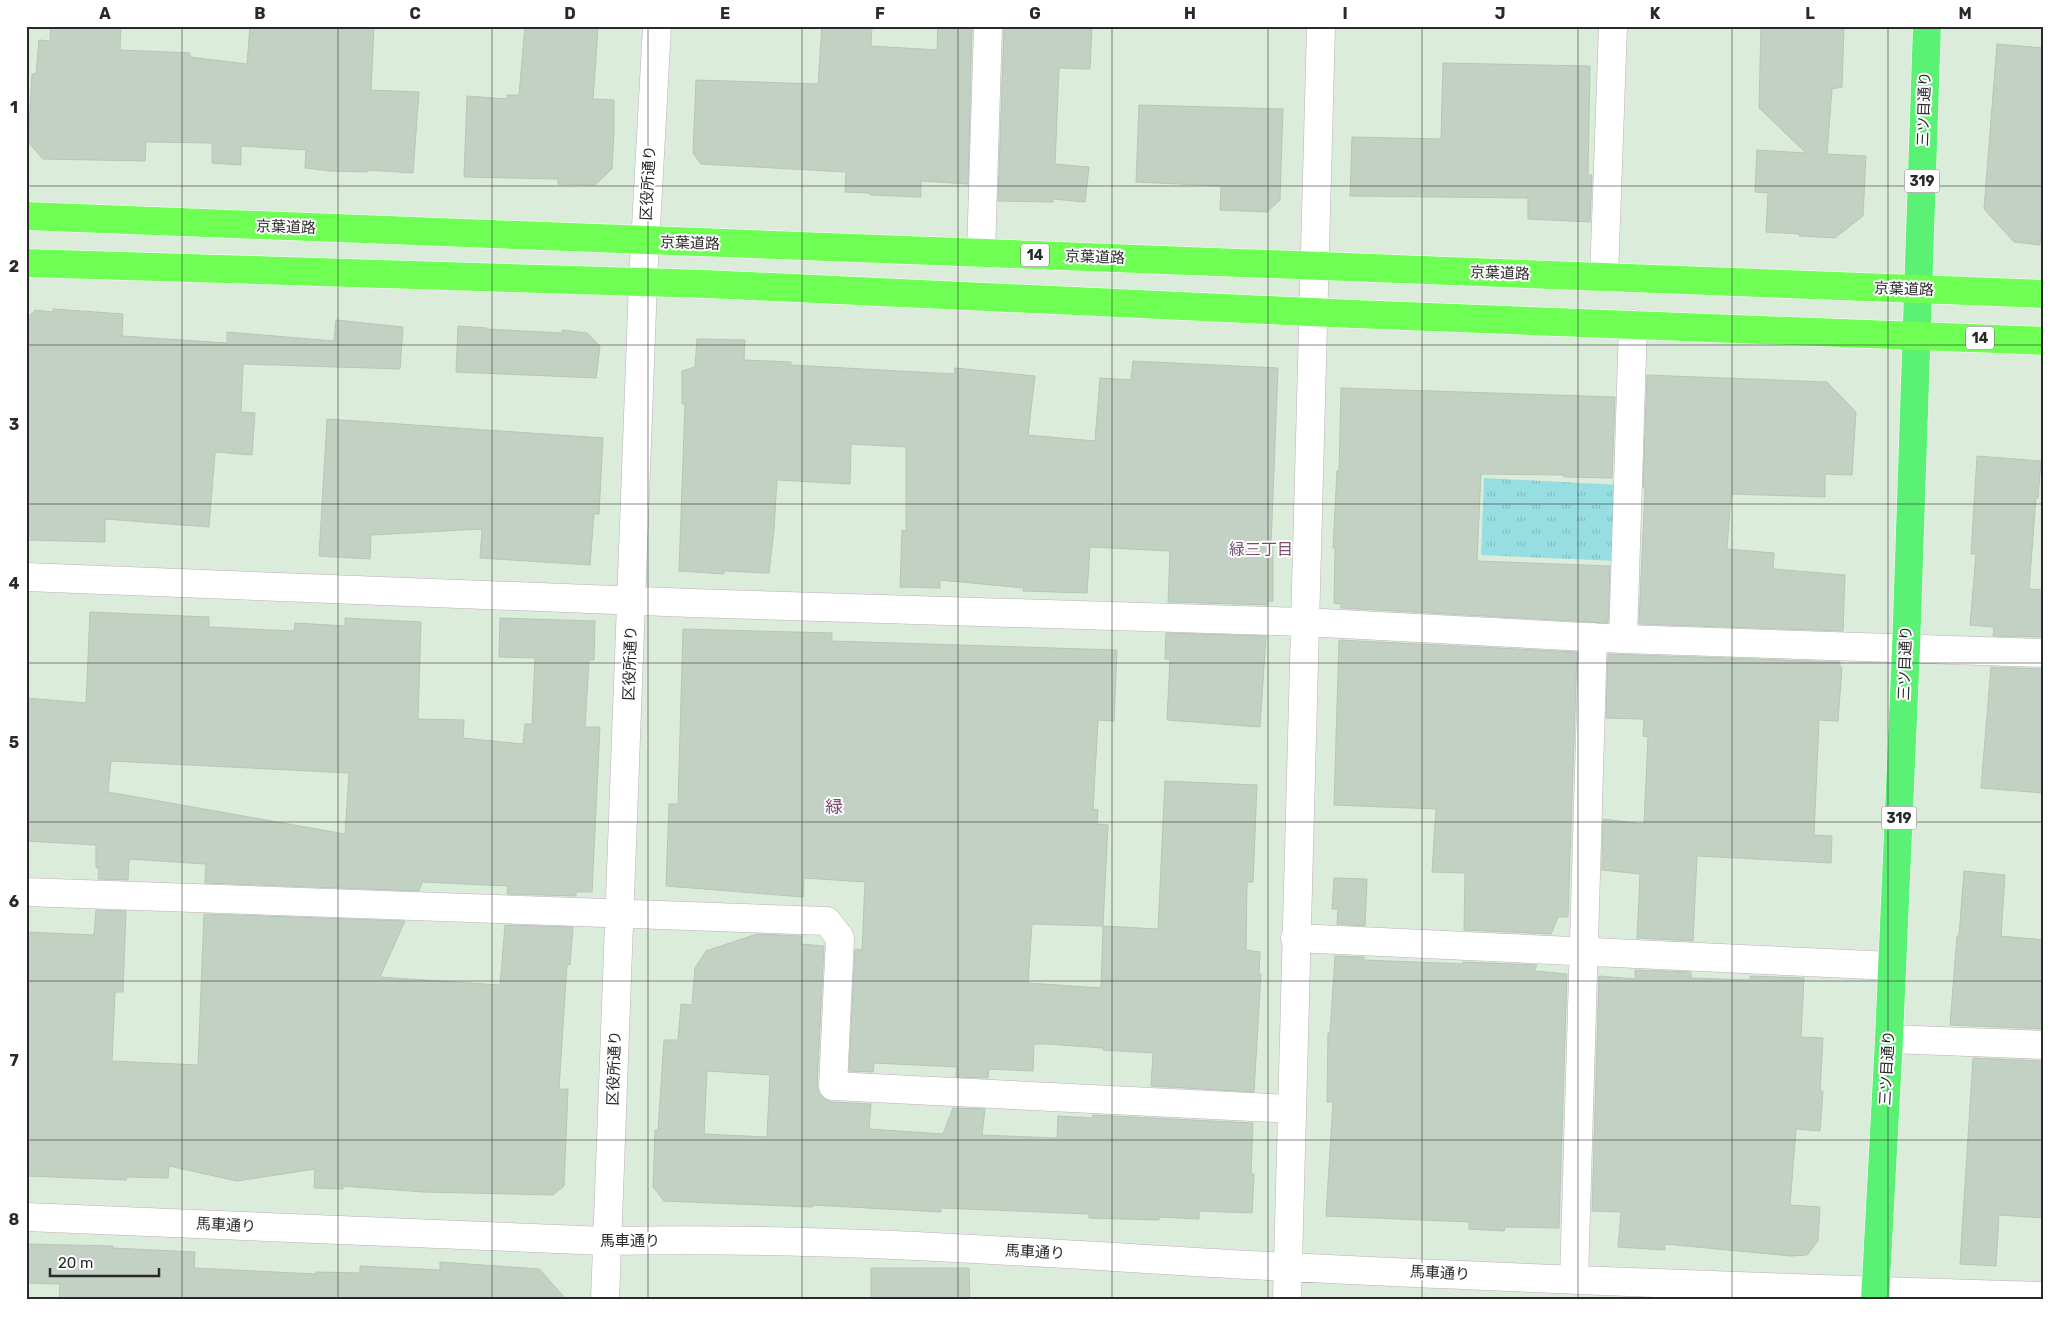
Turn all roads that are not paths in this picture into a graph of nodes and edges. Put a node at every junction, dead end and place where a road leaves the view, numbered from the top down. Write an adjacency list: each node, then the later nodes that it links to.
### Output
1 (657, 26): 7 (street, 区役所通り)
2 (988, 26): 8 (street)
3 (1320, 26): 10 (street)
4 (1613, 26): 11 (street)
5 (1927, 26): 13 (main road, 三ツ目通り / 319)
6 (26, 216): 7 (highway, 京葉道路 / 14)
7 (645, 241): 8 (highway, 京葉道路 / 14); 12 (street, 区役所通り)
8 (981, 253): 10 (highway, 京葉道路 / 14)
9 (26, 263): 12 (highway, 14)
10 (1315, 266): 11 (highway, 京葉道路 / 14); 15 (street)
11 (1604, 277): 13 (highway, 京葉道路 / 14)
12 (643, 282): 15 (highway, 14); 20 (street, 区役所通り)
13 (1918, 289): 14 (highway, 京葉道路 / 14); 17 (main road, 三ツ目通り / 319)
14 (2044, 294)
15 (1314, 312): 16 (highway, 14); 21 (street)
16 (1633, 324): 17 (highway, 14); 23 (street)
17 (1917, 335): 18 (highway, 14); 24 (main road, 三ツ目通り / 319)
18 (2044, 341)
19 (26, 578): 20 (street)
20 (632, 600): 21 (street); 27 (street, 区役所通り)
21 (1304, 622): 22 (street); 28 (street)
22 (1593, 637): 23 (street); 29 (street)
23 (1623, 638): 24 (street)
24 (1906, 650): 25 (street); 30 (main road, 三ツ目通り / 319)
25 (2044, 653)
26 (26, 892): 27 (street)
27 (620, 914): 33 (street); 35 (street, 区役所通り)
28 (1295, 938): 29 (street); 33 (street)
29 (1583, 953): 30 (street); 37 (street)
30 (1892, 966): 31 (main road, 三ツ目通り / 319)
31 (1889, 1039): 32 (street); 38 (main road, 三ツ目通り / 319)
32 (2044, 1045)
33 (1290, 1109): 36 (street)
34 (26, 1217): 35 (street, 馬車通り)
35 (606, 1242): 36 (street, 馬車通り); 40 (street, 区役所通り)
36 (1286, 1266): 37 (street, 馬車通り); 41 (street)
37 (1574, 1279): 38 (street, 馬車通り)
38 (1875, 1295): 39 (street, 馬車通り)
39 (2044, 1296)
40 (605, 1300)
41 (1286, 1300)

